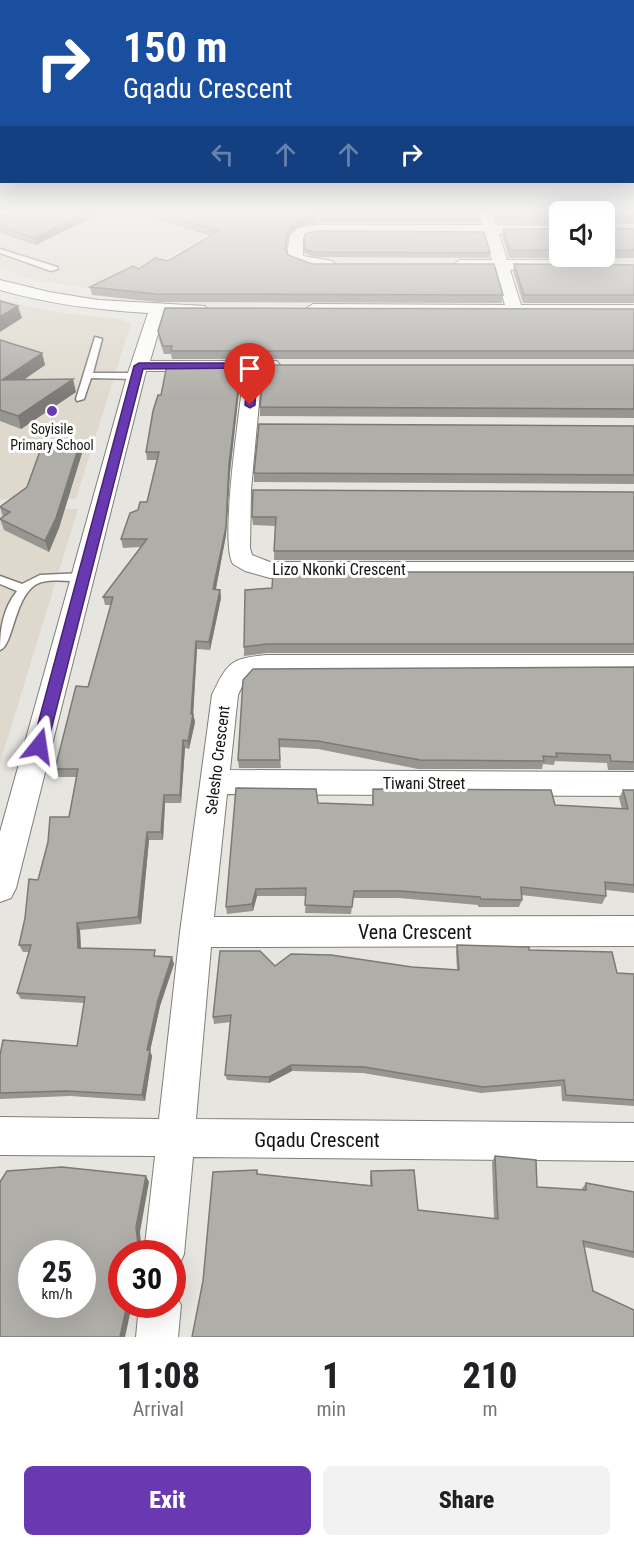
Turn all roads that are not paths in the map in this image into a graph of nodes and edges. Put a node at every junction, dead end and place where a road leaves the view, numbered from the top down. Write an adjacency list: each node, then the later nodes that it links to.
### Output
1 (504, 273): 6 (street)
2 (0, 285): 3 (street)
3 (158, 309): 4 (street); 11 (street)
4 (217, 309)
5 (300, 309): 6 (street)
6 (514, 309): 7 (street)
7 (634, 310)
8 (98, 339): 12 (lane)
9 (254, 365): 10 (street); 11 (street); 14 (street, Lizo Nkonki Crescent)
10 (289, 365)
11 (138, 371): 12 (lane); 19 (street)
12 (88, 375): 13 (lane)
13 (80, 399)
14 (248, 424): 15 (street); 16 (street, Lizo Nkonki Crescent)
15 (271, 424)
16 (241, 490): 17 (street); 18 (street, Lizo Nkonki Crescent)
17 (265, 490)
18 (634, 570)
19 (83, 578): 21 (lane); 26 (street)
20 (0, 580): 21 (lane)
21 (23, 589): 22 (lane)
22 (0, 646)
23 (634, 664): 24 (street, Selesho Crescent)
24 (213, 782): 25 (street, Tiwani Street); 28 (street, Selesho Crescent)
25 (634, 784)
26 (0, 888)
27 (634, 931): 28 (street, Vena Crescent)
28 (196, 932): 30 (street, Selesho Crescent)
29 (0, 1136): 30 (street, Gqadu Crescent)
30 (175, 1139): 31 (street, Gqadu Crescent); 32 (street, Selesho Crescent)
31 (634, 1142)
32 (165, 1240)
33 (159, 1318): 34 (street)
34 (157, 1337)

